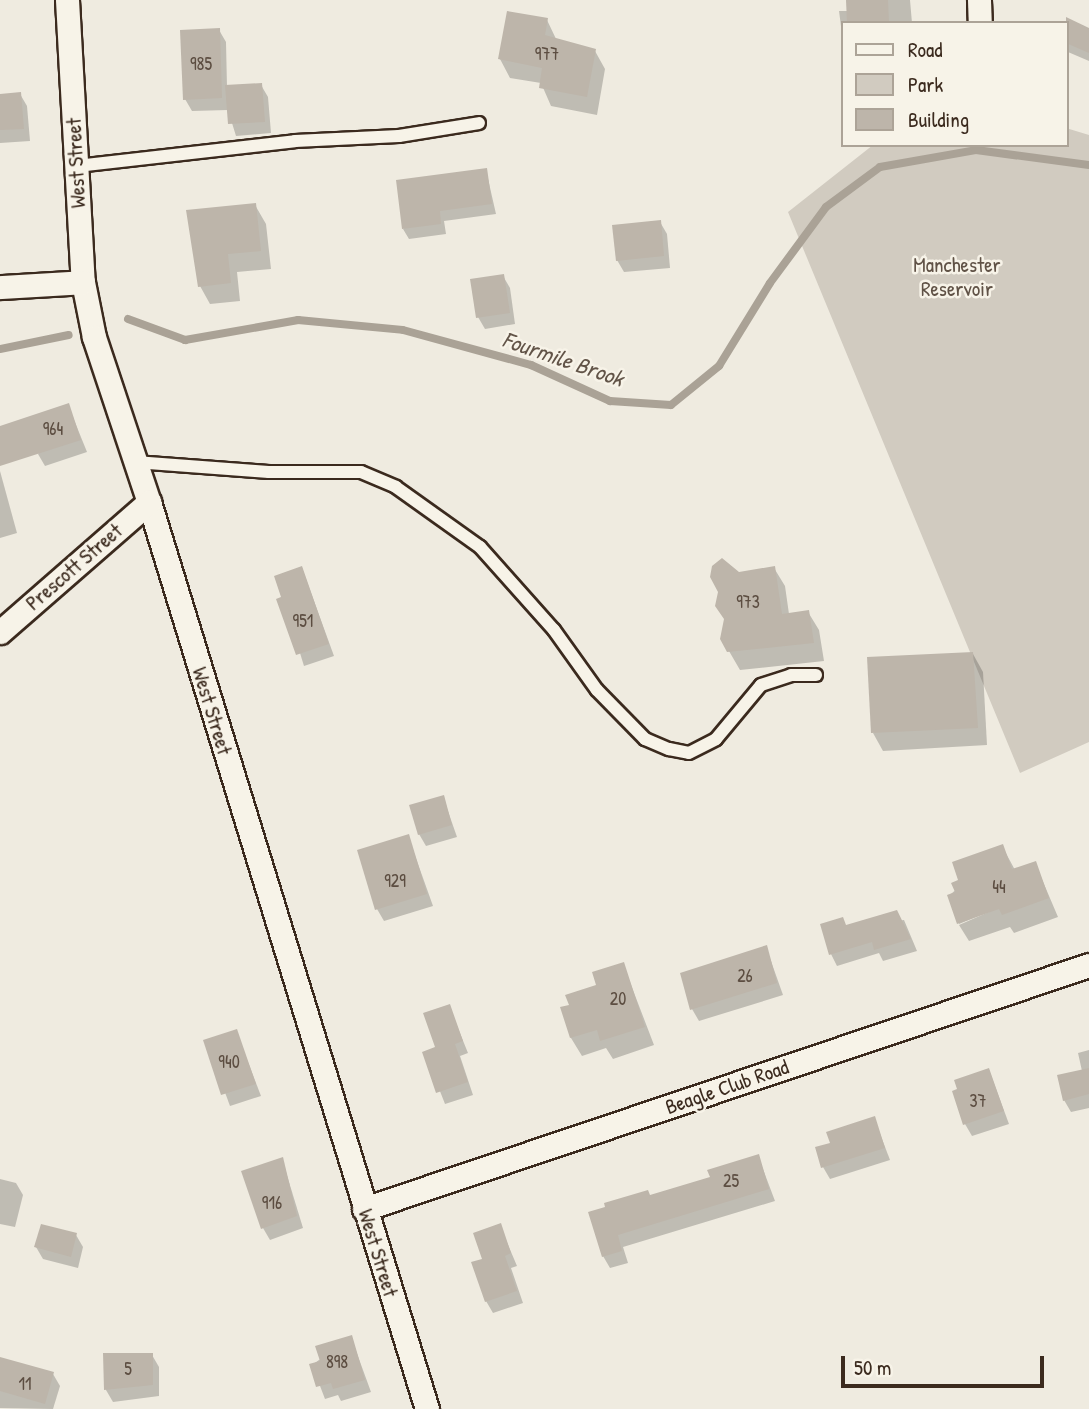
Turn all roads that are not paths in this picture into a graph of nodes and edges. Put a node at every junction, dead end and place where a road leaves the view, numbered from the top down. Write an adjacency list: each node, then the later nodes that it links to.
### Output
1 (67, 0): 5 (street, West Street)
2 (979, 0): 3 (street)
3 (980, 21)
4 (479, 122): 5 (lane)
5 (77, 166): 6 (street, West Street)
6 (83, 282): 7 (street); 8 (street, West Street)
7 (0, 287)
8 (135, 462): 9 (street, West Street); 11 (lane)
9 (149, 502): 10 (street, Prescott Street); 13 (street, West Street)
10 (0, 632)
11 (816, 675)
12 (1089, 965): 13 (street, Beagle Club Road)
13 (364, 1209): 14 (street, West Street)
14 (427, 1409)

